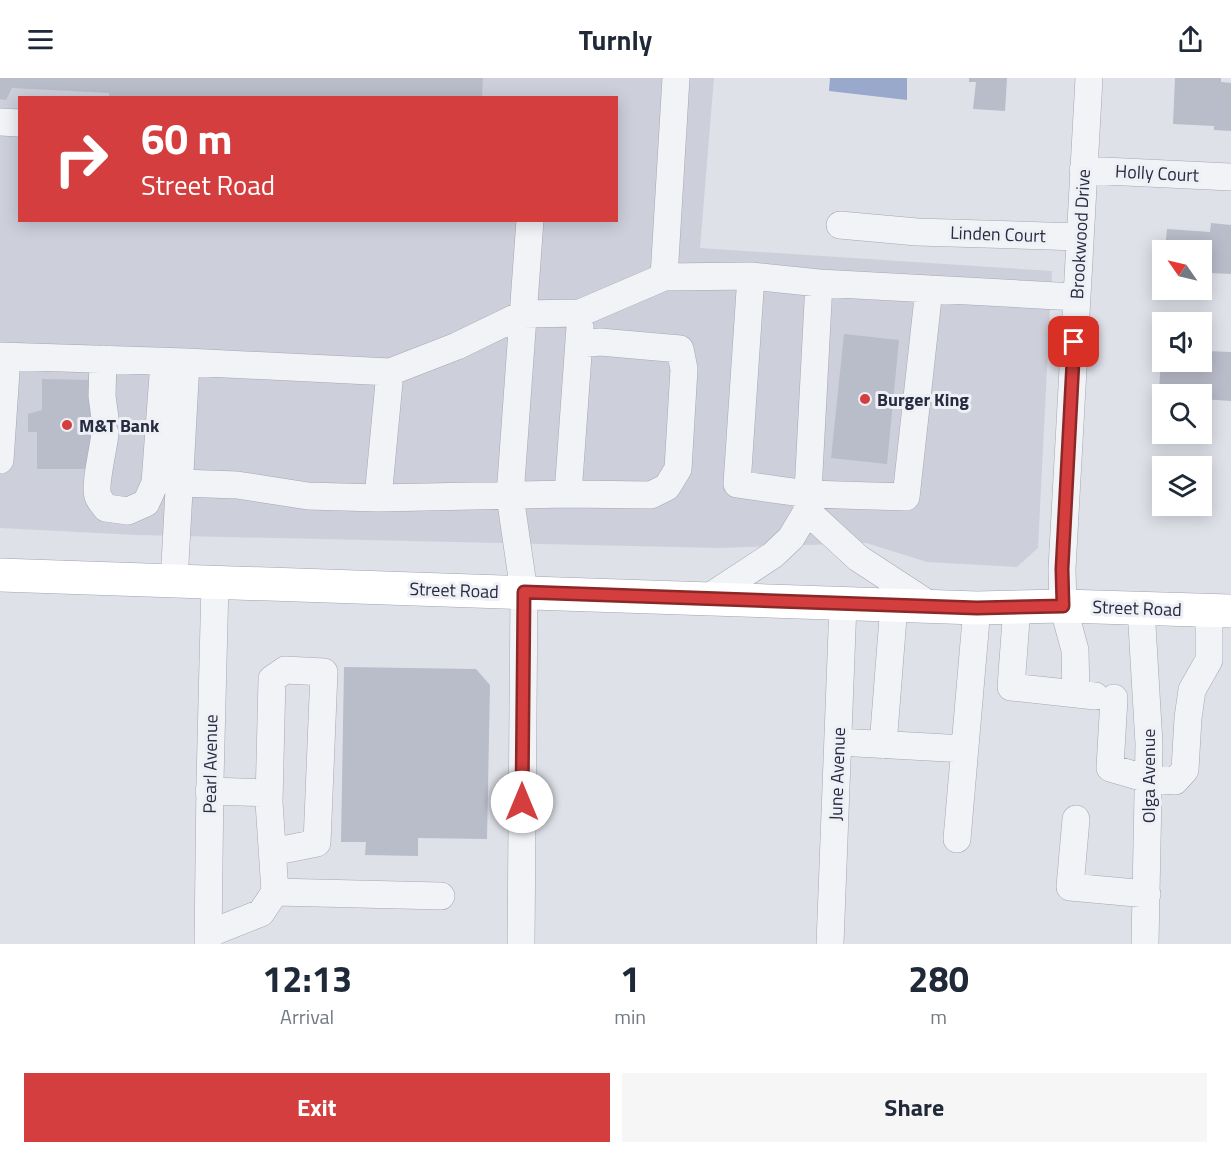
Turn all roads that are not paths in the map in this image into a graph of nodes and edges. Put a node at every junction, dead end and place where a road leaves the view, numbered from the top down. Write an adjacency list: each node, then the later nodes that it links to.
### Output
1 (676, 78): 11 (street)
2 (1089, 78): 5 (street, Brookwood Drive)
3 (0, 122): 4 (street)
4 (18, 123)
5 (1083, 170): 6 (street, Holly Court); 9 (street, Brookwood Drive)
6 (1231, 177)
7 (530, 222): 16 (street)
8 (840, 225): 9 (street, Linden Court)
9 (1080, 237): 14 (street, Brookwood Drive)
10 (751, 276): 11 (street); 12 (street); 27 (street)
11 (664, 277): 15 (street)
12 (819, 283): 13 (street); 27 (street)
13 (929, 289): 14 (street); 27 (street)
14 (1076, 297): 36 (street, Brookwood Drive)
15 (580, 313): 16 (street); 17 (street)
16 (523, 314): 21 (street); 25 (street)
17 (580, 344): 24 (street); 24 (street)
18 (3, 356): 19 (street); 22 (street)
19 (103, 359): 20 (street); 20 (street)
20 (175, 362): 21 (street); 23 (street)
21 (390, 372): 26 (street)
22 (0, 460)
23 (180, 483): 26 (street); 29 (street)
24 (568, 494): 25 (street)
25 (510, 496): 26 (street); 31 (street)
26 (378, 498)
27 (807, 503): 32 (street); 35 (street)
28 (0, 575): 29 (main road, Street Road)
29 (174, 582): 30 (main road, Street Road)
30 (215, 583): 31 (main road, Street Road); 49 (street, Pearl Avenue)
31 (524, 592): 32 (main road, Street Road); 58 (street)
32 (706, 599): 33 (main road, Street Road)
33 (843, 604): 34 (main road, Street Road); 45 (street, June Avenue)
34 (894, 604): 35 (main road, Street Road); 46 (street)
35 (930, 605): 38 (main road, Street Road)
36 (1063, 606): 37 (main road, Street Road); 39 (main road, Street Road); 42 (street, Brookwood Drive)
37 (1017, 607): 38 (main road, Street Road); 42 (street)
38 (977, 608): 47 (street)
39 (1141, 608): 40 (main road, Street Road); 44 (street, Olga Avenue)
40 (1220, 610): 41 (street)
41 (1220, 660): 48 (street)
42 (1076, 694): 43 (street)
43 (1114, 698): 44 (street); 48 (street)
44 (1147, 702): 48 (street, Olga Avenue)
45 (838, 742): 46 (street); 59 (street, June Avenue)
46 (883, 745): 47 (street)
47 (965, 749): 52 (street)
48 (1148, 779): 55 (street, Olga Avenue)
49 (209, 791): 50 (street); 57 (street, Pearl Avenue)
50 (269, 793): 53 (street); 53 (street)
51 (1077, 819): 55 (street)
52 (957, 839)
53 (272, 852): 54 (street)
54 (275, 892): 56 (street); 57 (street)
55 (1146, 894): 60 (street, Olga Avenue)
56 (441, 896)
57 (208, 939)
58 (521, 944)
59 (830, 944)
60 (1145, 944)

